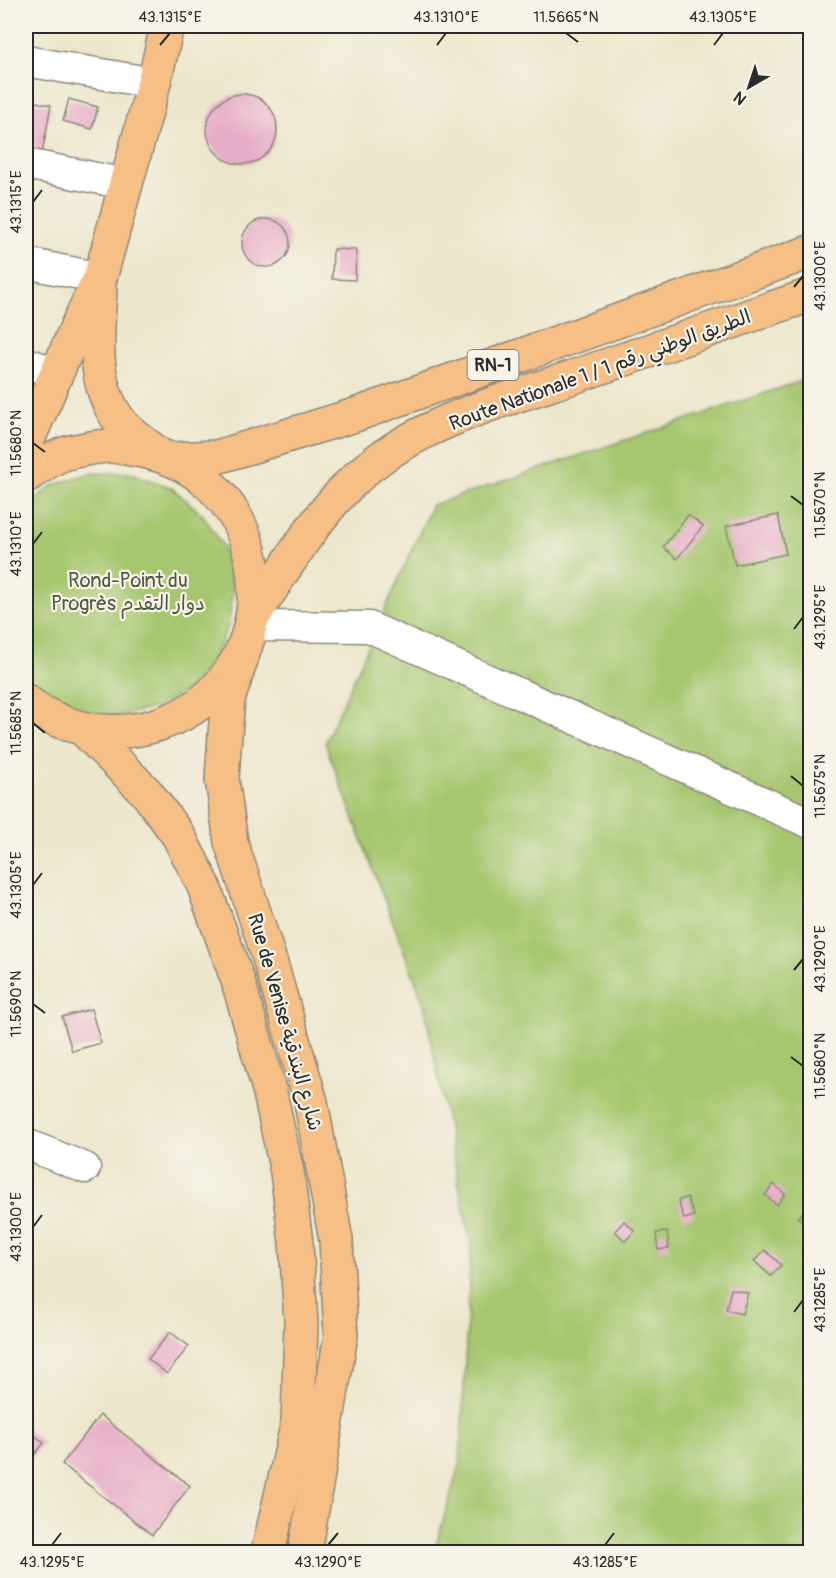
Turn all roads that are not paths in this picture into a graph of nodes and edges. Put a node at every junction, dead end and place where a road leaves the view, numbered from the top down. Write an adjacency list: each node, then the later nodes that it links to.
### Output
1 (167, 26): 3 (main road)
2 (26, 61): 3 (street)
3 (154, 83): 5 (main road)
4 (26, 164): 5 (street)
5 (126, 184): 8 (main road)
6 (810, 252): 13 (main road, Route Nationale 1 / الطريق الوطني رقم 1 / RN-1)
7 (26, 263): 8 (street)
8 (100, 278): 11 (main road); 13 (main road)
9 (810, 295): 15 (main road, Route Nationale 1 / الطريق الوطني رقم 1 / RN-1)
10 (26, 363): 11 (street)
11 (57, 373): 12 (main road)
12 (26, 444)
13 (165, 457): 14 (main road, RN-1); 15 (main road, RN-1)
14 (26, 476)
15 (251, 626): 17 (main road, RN-1); 18 (street); 22 (main road, Rue de Venise شارع البندقية)
16 (30, 707): 17 (main road, RN-1)
17 (83, 729): 21 (main road, Rue de Venise شارع البندقية)
18 (810, 823)
19 (26, 1144): 20 (street)
20 (85, 1168)
21 (268, 1552)
22 (305, 1552)

